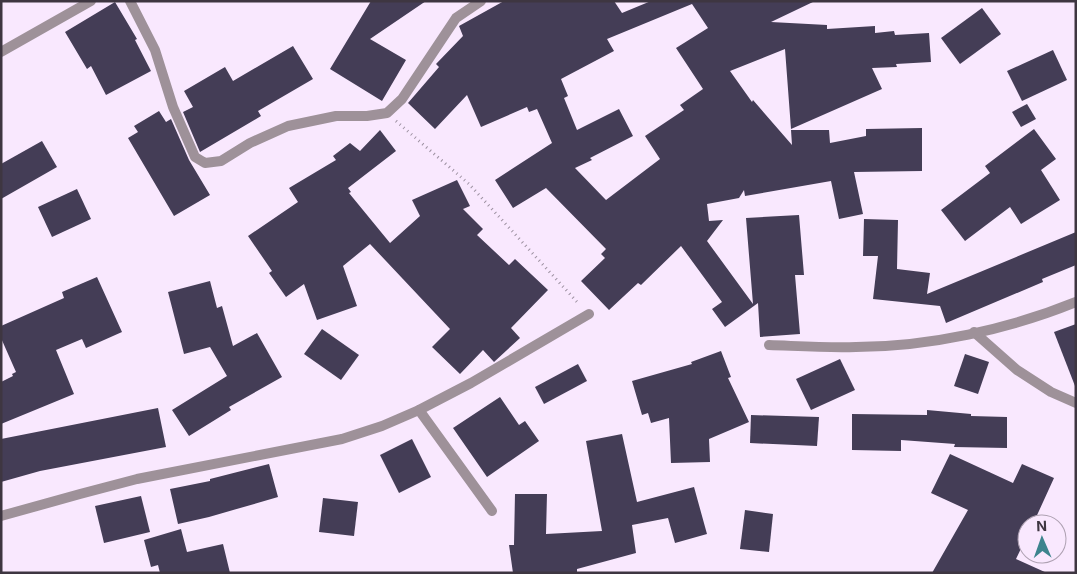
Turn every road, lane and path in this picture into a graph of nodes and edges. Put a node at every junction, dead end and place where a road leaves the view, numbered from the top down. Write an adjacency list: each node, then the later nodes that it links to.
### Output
1 (90, 1): 4 (street)
2 (130, 1): 5 (street)
3 (481, 1): 5 (street)
4 (1, 52)
5 (386, 113): 7 (path)
6 (1076, 302): 8 (street)
7 (589, 314): 11 (street)
8 (974, 332): 9 (street); 10 (street)
9 (768, 345)
10 (1076, 403)
11 (419, 410): 12 (street); 13 (street)
12 (492, 512)
13 (1, 516)

